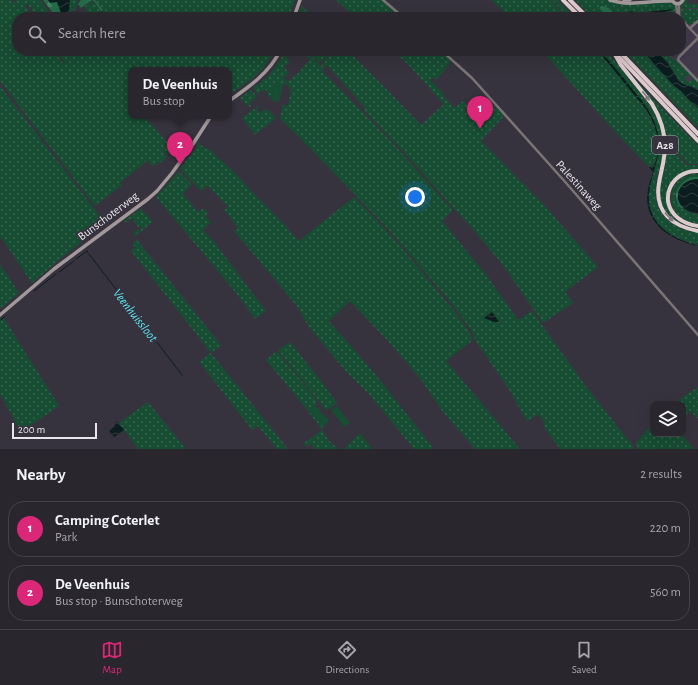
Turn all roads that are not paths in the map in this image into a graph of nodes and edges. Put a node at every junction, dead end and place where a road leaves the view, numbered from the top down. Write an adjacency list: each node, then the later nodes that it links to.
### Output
1 (300, 0): 11 (main road)
2 (383, 0): 12 (street)
3 (563, 0): 13 (highway)
4 (570, 0): 14 (highway)
5 (610, 0): 8 (main road)
6 (624, 0): 7 (main road)
7 (630, 0)
8 (672, 0): 10 (main road)
9 (683, 0): 10 (main road)
10 (678, 4): 15 (street)
11 (296, 12)
12 (397, 12)
13 (575, 12)
14 (582, 12)
15 (677, 12)
16 (698, 21): 18 (street)
17 (686, 24): 18 (street)
18 (690, 28): 19 (street)
19 (698, 38): 20 (street)
20 (686, 50)
21 (277, 56): 28 (main road)
22 (448, 56): 36 (street, Palestinaweg)
23 (616, 56): 34 (highway, A28, one-way to 34)
24 (618, 56): 31 (highway, A28)
25 (624, 56): 30 (highway, A28)
26 (680, 56): 27 (street)
27 (698, 81)
28 (232, 99)
29 (209, 119): 35 (main road, Bunschoterweg)
30 (698, 134)
31 (698, 141)
32 (698, 171): 33 (highway)
33 (698, 226)
34 (698, 231)
35 (0, 315)
36 (698, 335)

